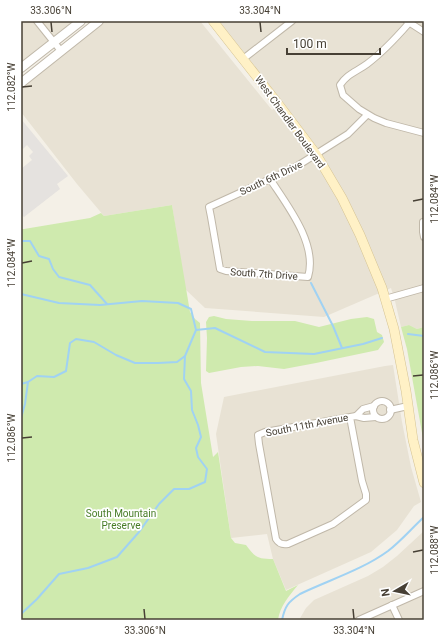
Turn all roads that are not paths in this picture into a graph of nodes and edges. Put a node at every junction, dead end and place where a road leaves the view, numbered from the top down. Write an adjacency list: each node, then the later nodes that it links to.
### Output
1 (37, 21): 8 (street)
2 (82, 21): 8 (street)
3 (99, 21): 9 (street)
4 (213, 21): 10 (main road, West Chandler Boulevard)
5 (292, 21): 10 (street)
6 (408, 22): 7 (street); 13 (street)
7 (424, 32)
8 (53, 42): 9 (street); 11 (street)
9 (61, 51): 12 (street)
10 (243, 59): 15 (main road, West Chandler Boulevard)
11 (21, 68)
12 (21, 83)
13 (367, 115): 14 (street); 15 (street, South 6th Drive)
14 (424, 133)
15 (316, 154): 16 (street, South 6th Drive); 21 (main road, West Chandler Boulevard)
16 (270, 178): 19 (street, South 6th Drive); 19 (street, South 7th Drive)
17 (422, 222): 18 (street)
18 (424, 237)
19 (220, 269)
20 (424, 288): 21 (street)
21 (385, 299): 23 (main road, West Chandler Boulevard)
22 (374, 406): 24 (street); 25 (street, South 11th Avenue); 26 (street)
23 (408, 406): 24 (street, South 11th Avenue); 27 (main road, West Chandler Boulevard)
24 (390, 410): 26 (street, South 11th Avenue)
25 (353, 416): 25 (street, South 11th Avenue); 26 (street, South 11th Avenue)
26 (376, 417)
27 (424, 483)
28 (424, 591): 29 (street)
29 (392, 605): 30 (street); 31 (street)
30 (359, 620)
31 (399, 620)

